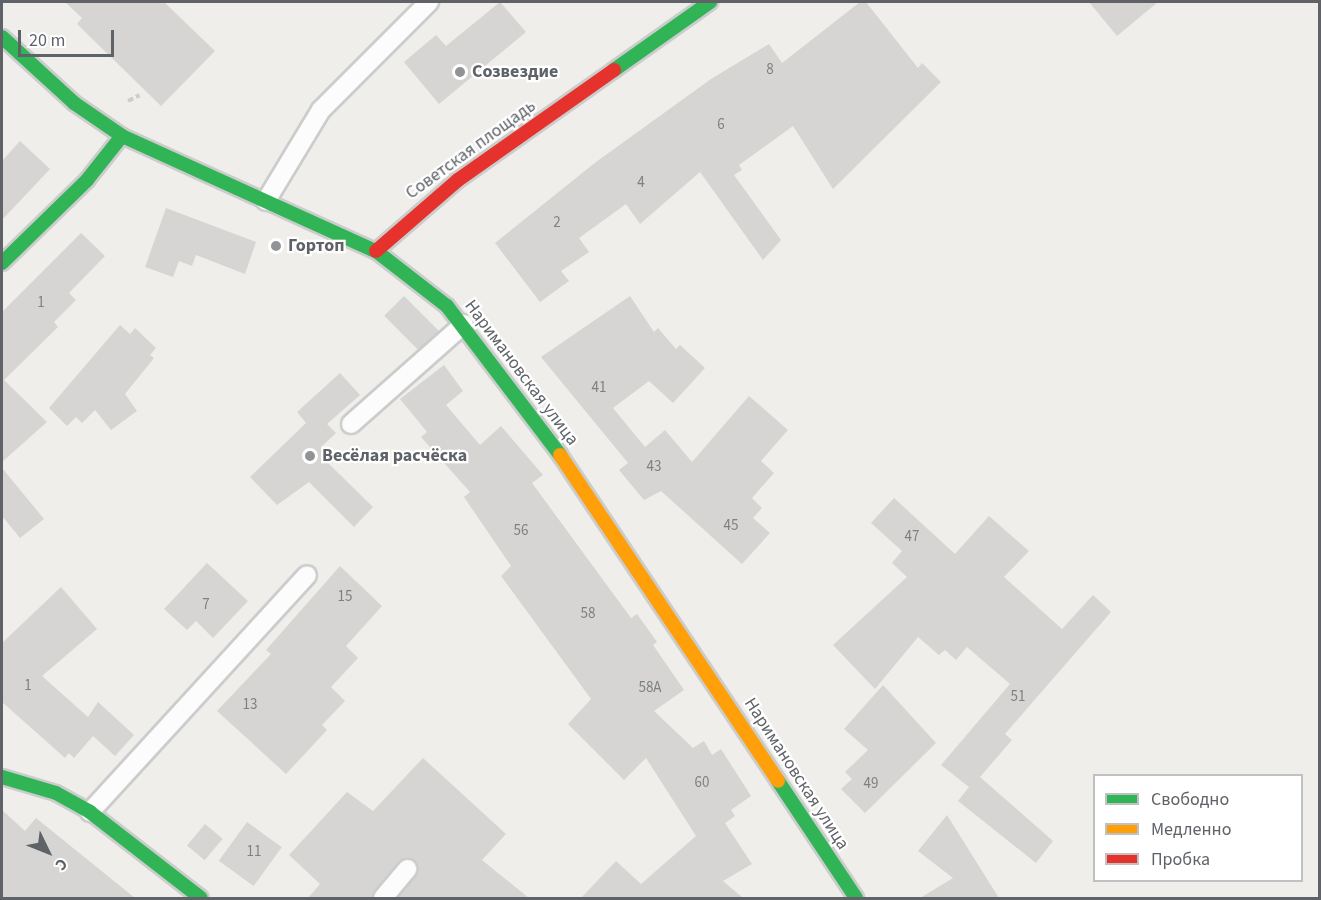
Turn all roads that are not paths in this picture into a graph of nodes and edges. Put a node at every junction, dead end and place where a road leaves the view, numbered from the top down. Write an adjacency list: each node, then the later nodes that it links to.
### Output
1 (429, 2): 5 (lane)
2 (710, 2): 6 (main road, Советская площадь)
3 (2, 37): 4 (main road, Наримановская улица)
4 (122, 136): 5 (main road, Наримановская улица); 7 (main road)
5 (266, 201): 6 (main road, Наримановская улица)
6 (376, 251): 8 (main road, Наримановская улица)
7 (2, 263)
8 (464, 324): 9 (lane); 16 (main road, Наримановская улица)
9 (351, 424)
10 (307, 575): 12 (lane)
11 (2, 777): 12 (main road)
12 (90, 812): 14 (main road)
13 (407, 869): 15 (lane)
14 (201, 898)
15 (383, 898)
16 (856, 898)

